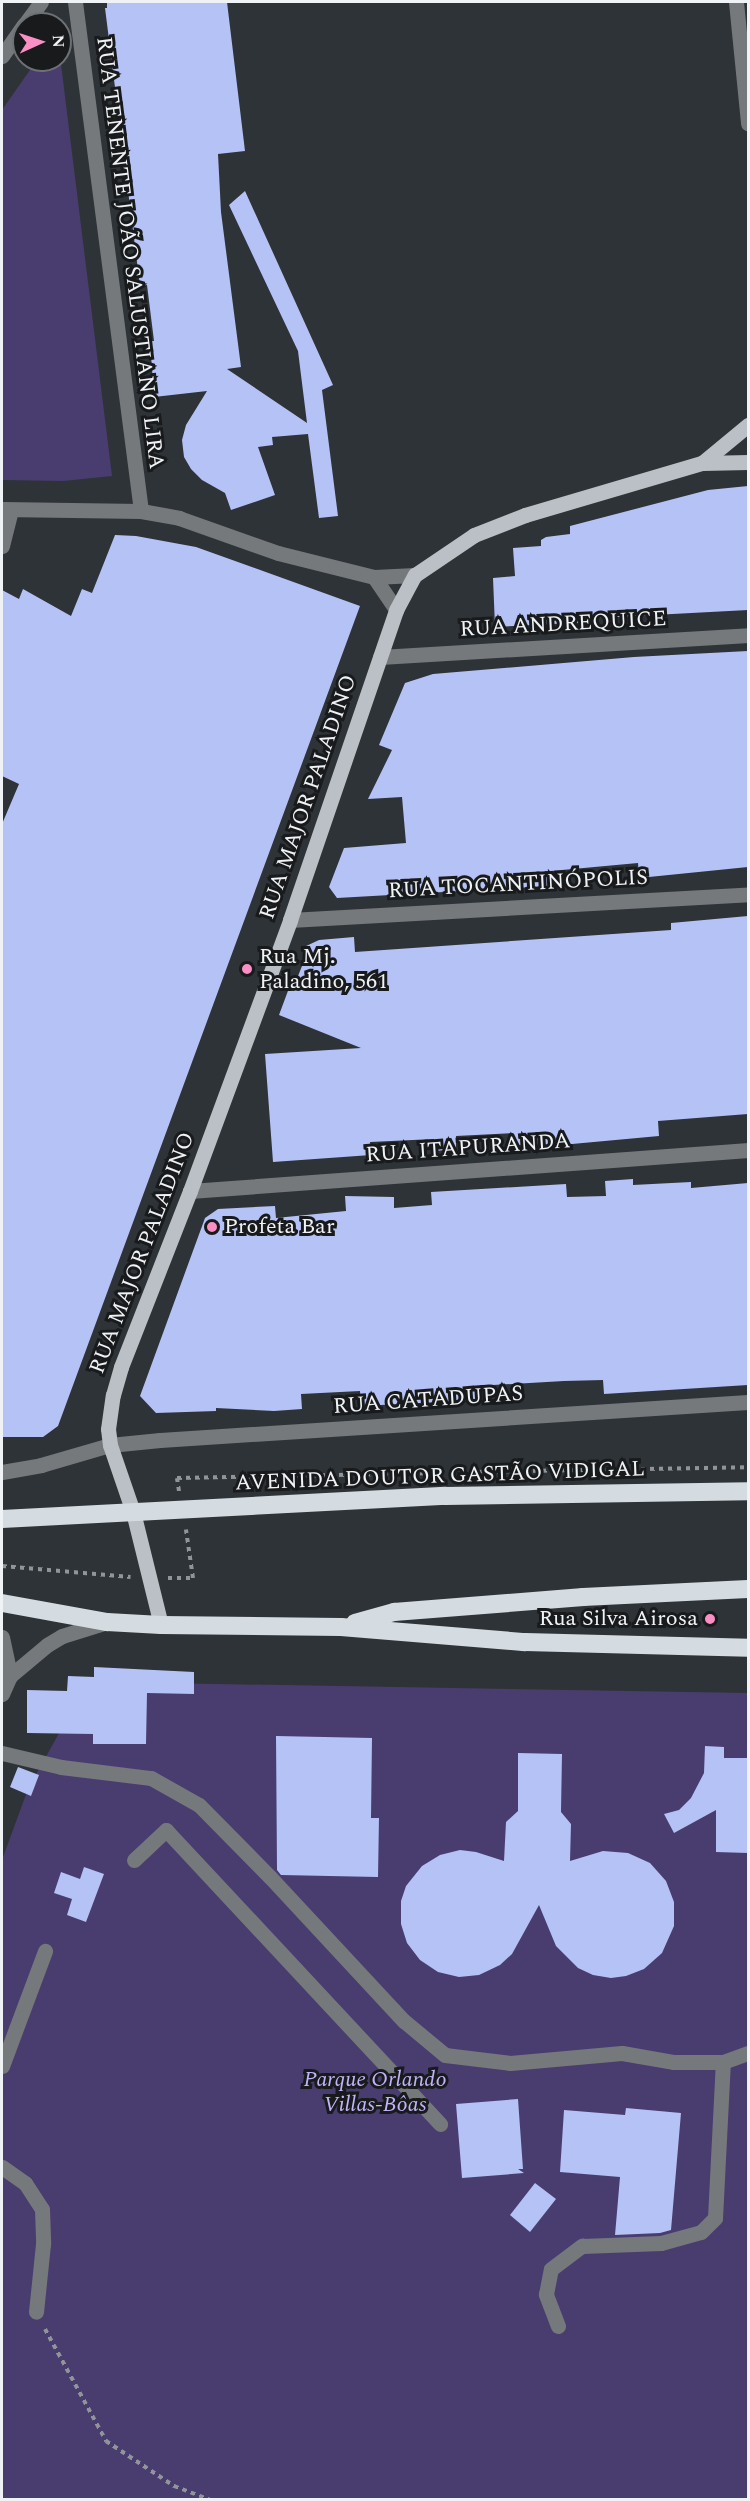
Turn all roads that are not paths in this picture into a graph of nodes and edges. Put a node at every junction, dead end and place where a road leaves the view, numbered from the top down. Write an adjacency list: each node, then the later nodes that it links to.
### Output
1 (75, 2): 10 (street, RUA TENENTE JOÃO SALUSTIANO LIRA)
2 (736, 2): 5 (street)
3 (12, 41): 4 (street)
4 (2, 56)
5 (748, 123)
6 (748, 425): 8 (main road, RUA MAJOR PALADINO)
7 (748, 462): 8 (main road)
8 (702, 463): 12 (main road, RUA MAJOR PALADINO)
9 (6, 510): 10 (street); 11 (street)
10 (141, 511): 13 (street)
11 (2, 546)
12 (415, 575): 13 (street); 14 (main road, RUA MAJOR PALADINO)
13 (374, 578): 14 (street)
14 (396, 610): 16 (main road, RUA MAJOR PALADINO)
15 (748, 635): 16 (street, RUA ANDREQUICE)
16 (380, 657): 18 (main road, RUA MAJOR PALADINO)
17 (748, 894): 18 (street, RUA TOCANTINÓPOLIS)
18 (290, 920): 20 (main road, RUA MAJOR PALADINO)
19 (748, 1150): 20 (street, RUA ITAPURANDA)
20 (190, 1191): 22 (main road, RUA MAJOR PALADINO)
21 (748, 1402): 22 (street, RUA CATADUPAS)
22 (110, 1445): 23 (street, RUA CATADUPAS); 25 (main road, RUA MAJOR PALADINO)
23 (2, 1472)
24 (748, 1491): 25 (highway, AVENIDA DOUTOR GASTÃO VIDIGAL)
25 (133, 1512): 26 (highway, AVENIDA DOUTOR GASTÃO VIDIGAL); 30 (main road, RUA MAJOR PALADINO)
26 (2, 1520)
27 (748, 1589): 31 (highway)
28 (2, 1603): 29 (highway)
29 (107, 1622): 30 (highway); 34 (street)
30 (161, 1626): 31 (highway)
31 (341, 1627): 33 (highway)
32 (2, 1637): 34 (street)
33 (748, 1648)
34 (10, 1676): 35 (street)
35 (2, 1694)
36 (2, 1753): 40 (street)
37 (134, 1860): 42 (street)
38 (45, 1951): 41 (street)
39 (748, 2053): 40 (street)
40 (723, 2062): 45 (street)
41 (2, 2066)
42 (440, 2124)
43 (2, 2167): 44 (street)
44 (36, 2312)
45 (558, 2326)

